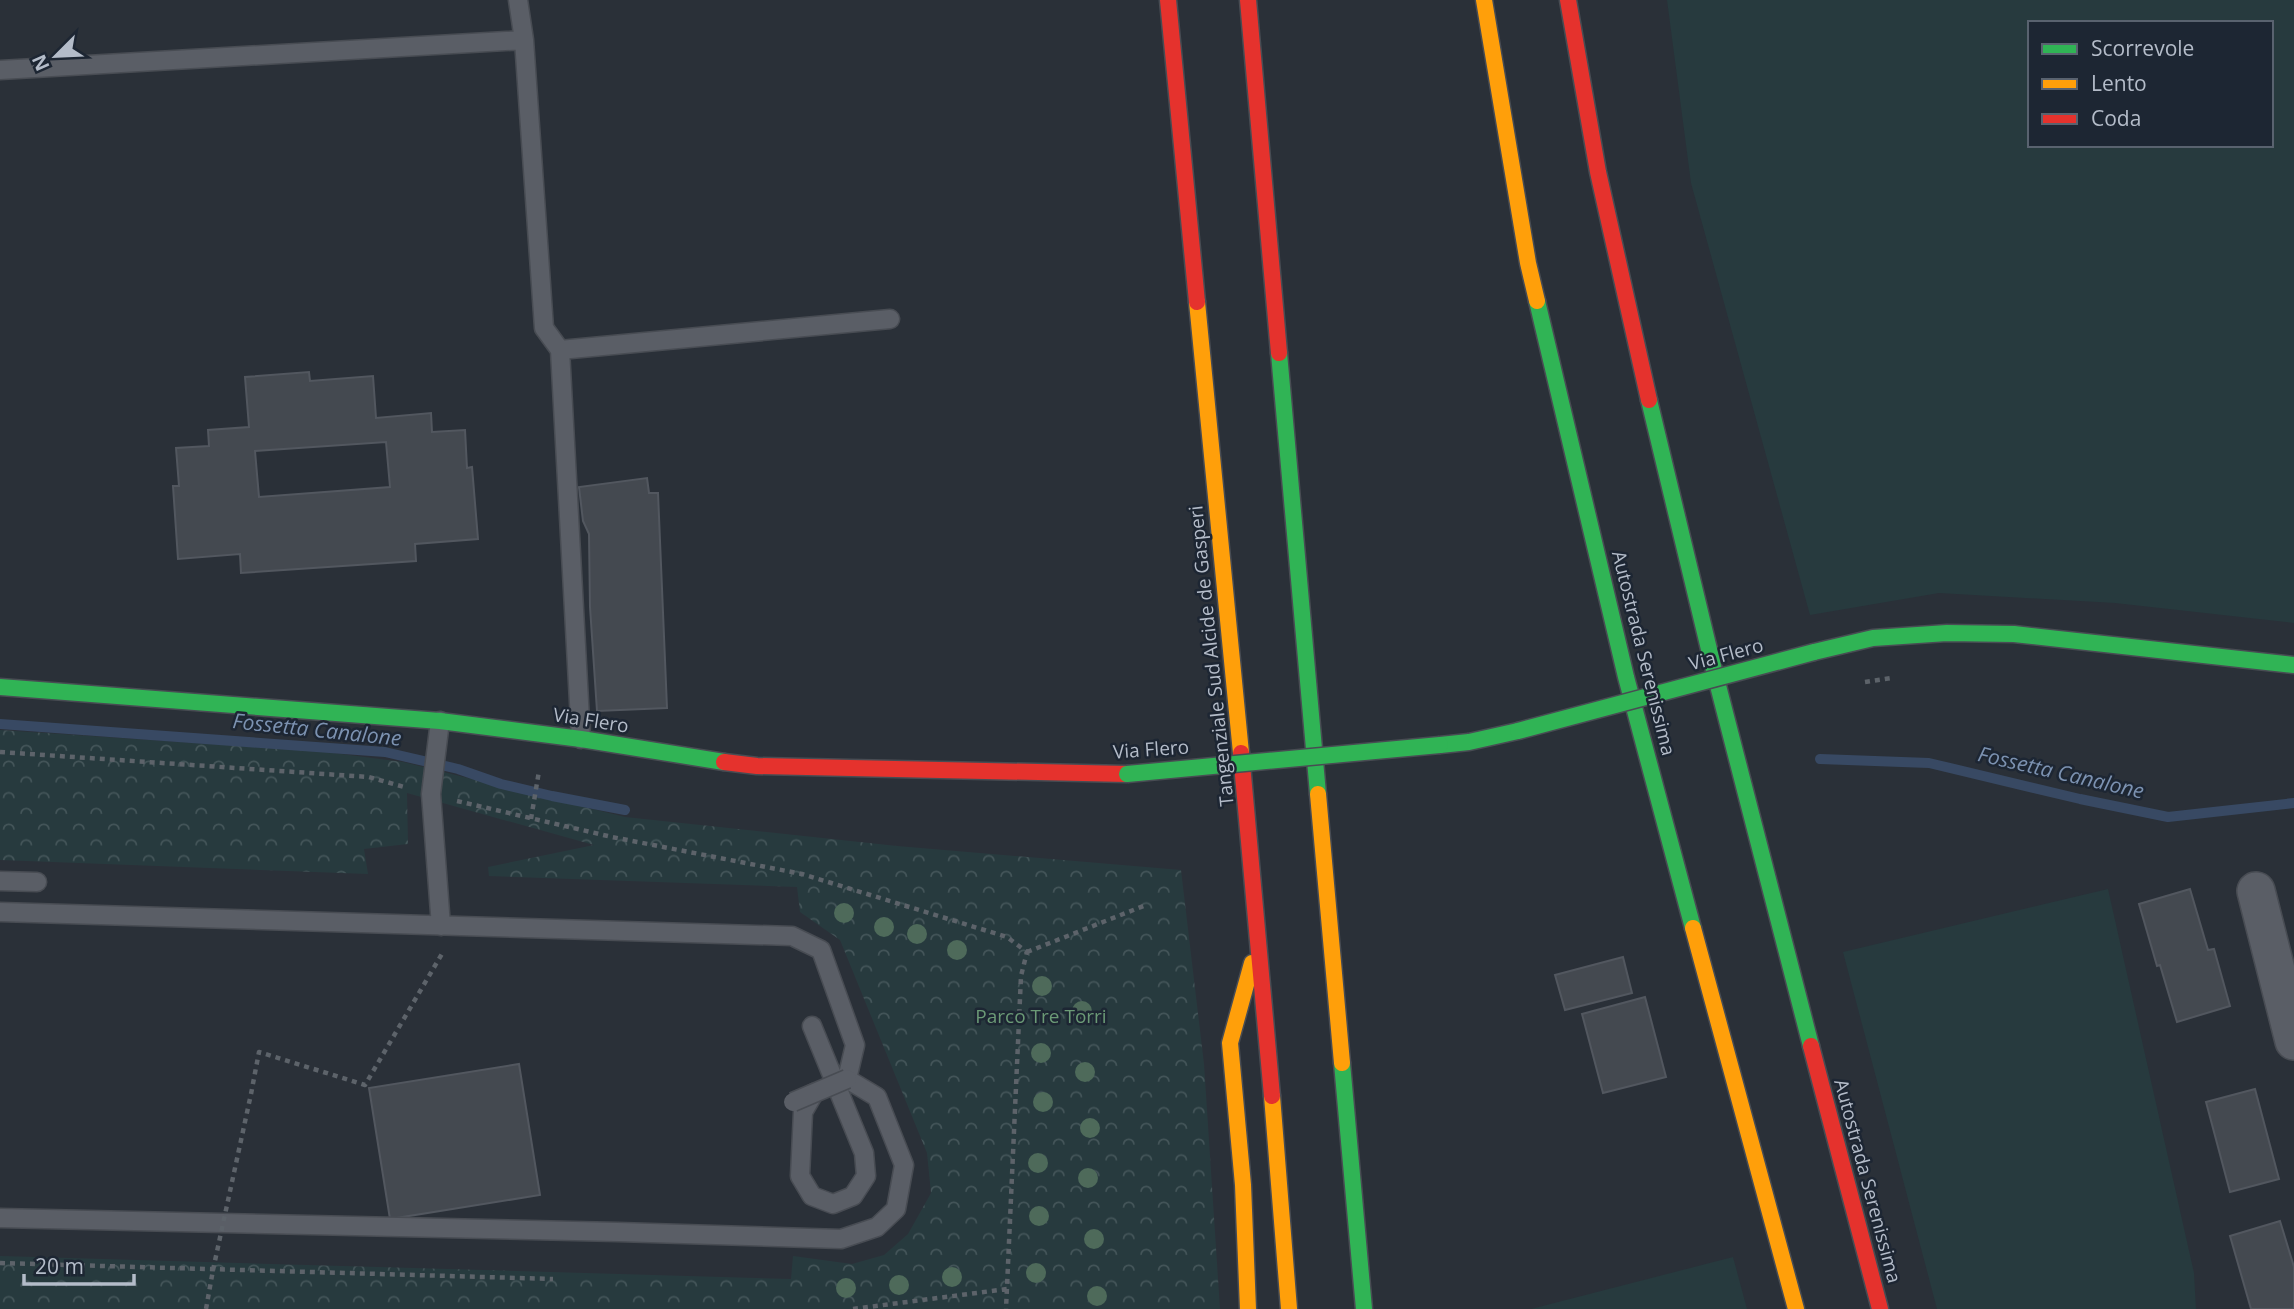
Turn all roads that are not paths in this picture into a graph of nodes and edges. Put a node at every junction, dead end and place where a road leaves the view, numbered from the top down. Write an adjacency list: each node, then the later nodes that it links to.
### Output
1 (518, 0): 6 (lane)
2 (1168, 0): 19 (main road, Tangenziale Sud Alcide de Gasperi)
3 (1248, 0): 28 (main road)
4 (1484, 0): 29 (main road, Autostrada Serenissima)
5 (1568, 0): 30 (main road, Autostrada Serenissima)
6 (524, 40): 7 (lane); 9 (lane)
7 (0, 70)
8 (890, 319): 9 (lane)
9 (560, 350): 13 (lane)
10 (2294, 665): 13 (main road, Via Flero, bridge)
11 (0, 687): 12 (main road, Via Flero)
12 (440, 721): 13 (main road, Via Flero); 18 (lane)
13 (581, 739)
14 (0, 881): 15 (lane)
15 (37, 882)
16 (2256, 891): 21 (street)
17 (0, 912): 18 (lane)
18 (441, 926): 22 (lane)
19 (1259, 934): 26 (main road); 27 (main road, Tangenziale Sud Alcide de Gasperi)
20 (812, 1026): 23 (lane)
21 (2294, 1041)
22 (847, 1079): 23 (lane, bridge); 25 (lane)
23 (814, 1093): 24 (lane, bridge)
24 (793, 1102)
25 (0, 1218)
26 (1248, 1309)
27 (1289, 1309)
28 (1364, 1309)
29 (1796, 1309)
30 (1880, 1309)

